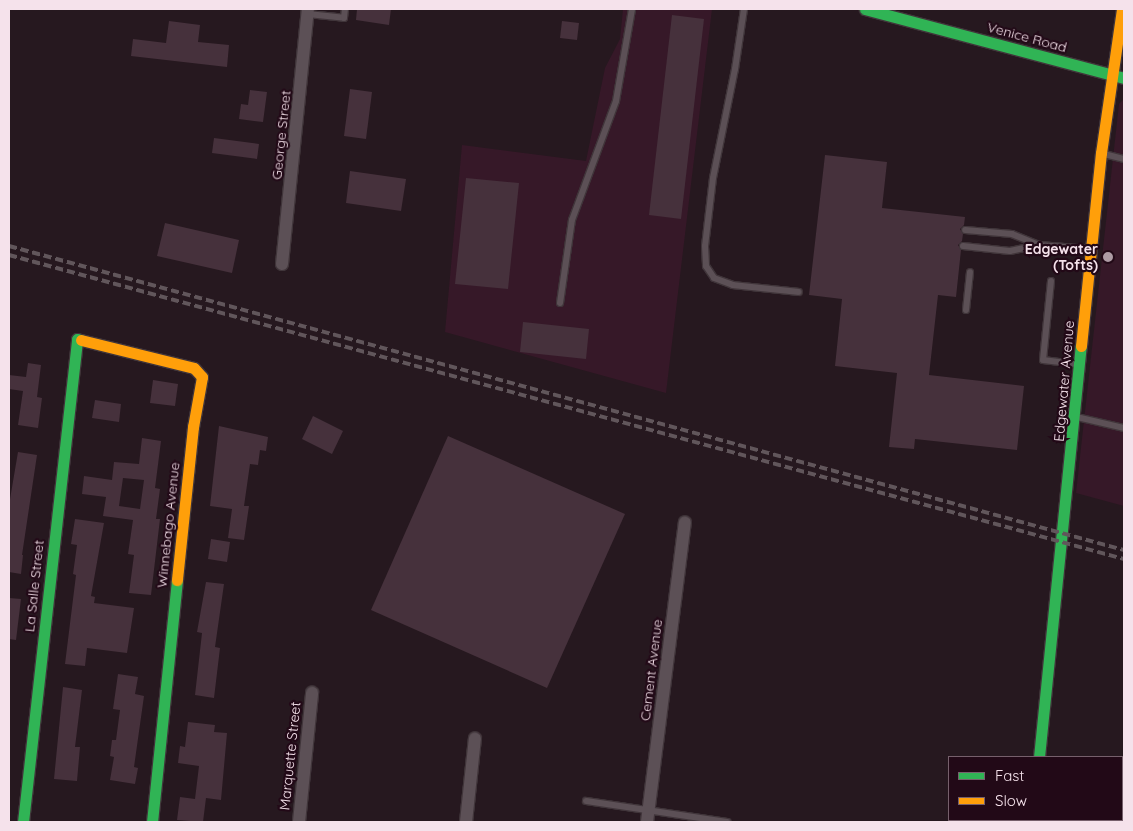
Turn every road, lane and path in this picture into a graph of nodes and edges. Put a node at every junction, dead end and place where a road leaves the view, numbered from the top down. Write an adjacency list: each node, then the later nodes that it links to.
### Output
1 (345, 9): 7 (lane)
2 (632, 9): 21 (lane)
3 (744, 9): 20 (lane)
4 (865, 9): 8 (street, Venice Road)
5 (902, 9): 8 (lane)
6 (1122, 9): 9 (street, Edgewater Avenue)
7 (308, 11): 17 (street, George Street)
8 (908, 20): 9 (street, Venice Road)
9 (1111, 75): 10 (street, Venice Road); 11 (street, Edgewater Avenue)
10 (1124, 78)
11 (1101, 153): 12 (lane); 16 (street, Edgewater Avenue)
12 (1124, 159)
13 (965, 230): 14 (lane)
14 (1039, 245): 15 (lane); 16 (lane)
15 (963, 246)
16 (1091, 249): 24 (street, Edgewater Avenue)
17 (282, 264)
18 (970, 272): 22 (lane)
19 (1052, 281): 24 (lane)
20 (799, 292)
21 (560, 303)
22 (966, 310)
23 (74, 352): 33 (street, La Salle Street); 34 (street, Winnebago Avenue)
24 (1081, 364): 25 (street, Edgewater Avenue)
25 (1076, 417): 26 (lane); 30 (street, Edgewater Avenue)
26 (1124, 427)
27 (685, 522): 32 (street, Cement Avenue)
28 (312, 693): 35 (street, Marquette Street)
29 (475, 738): 36 (street)
30 (1039, 756)
31 (586, 801): 32 (lane)
32 (648, 809): 37 (street, Cement Avenue); 38 (lane)
33 (22, 822)
34 (152, 822)
35 (298, 822)
36 (466, 822)
37 (647, 822)
38 (727, 822)

